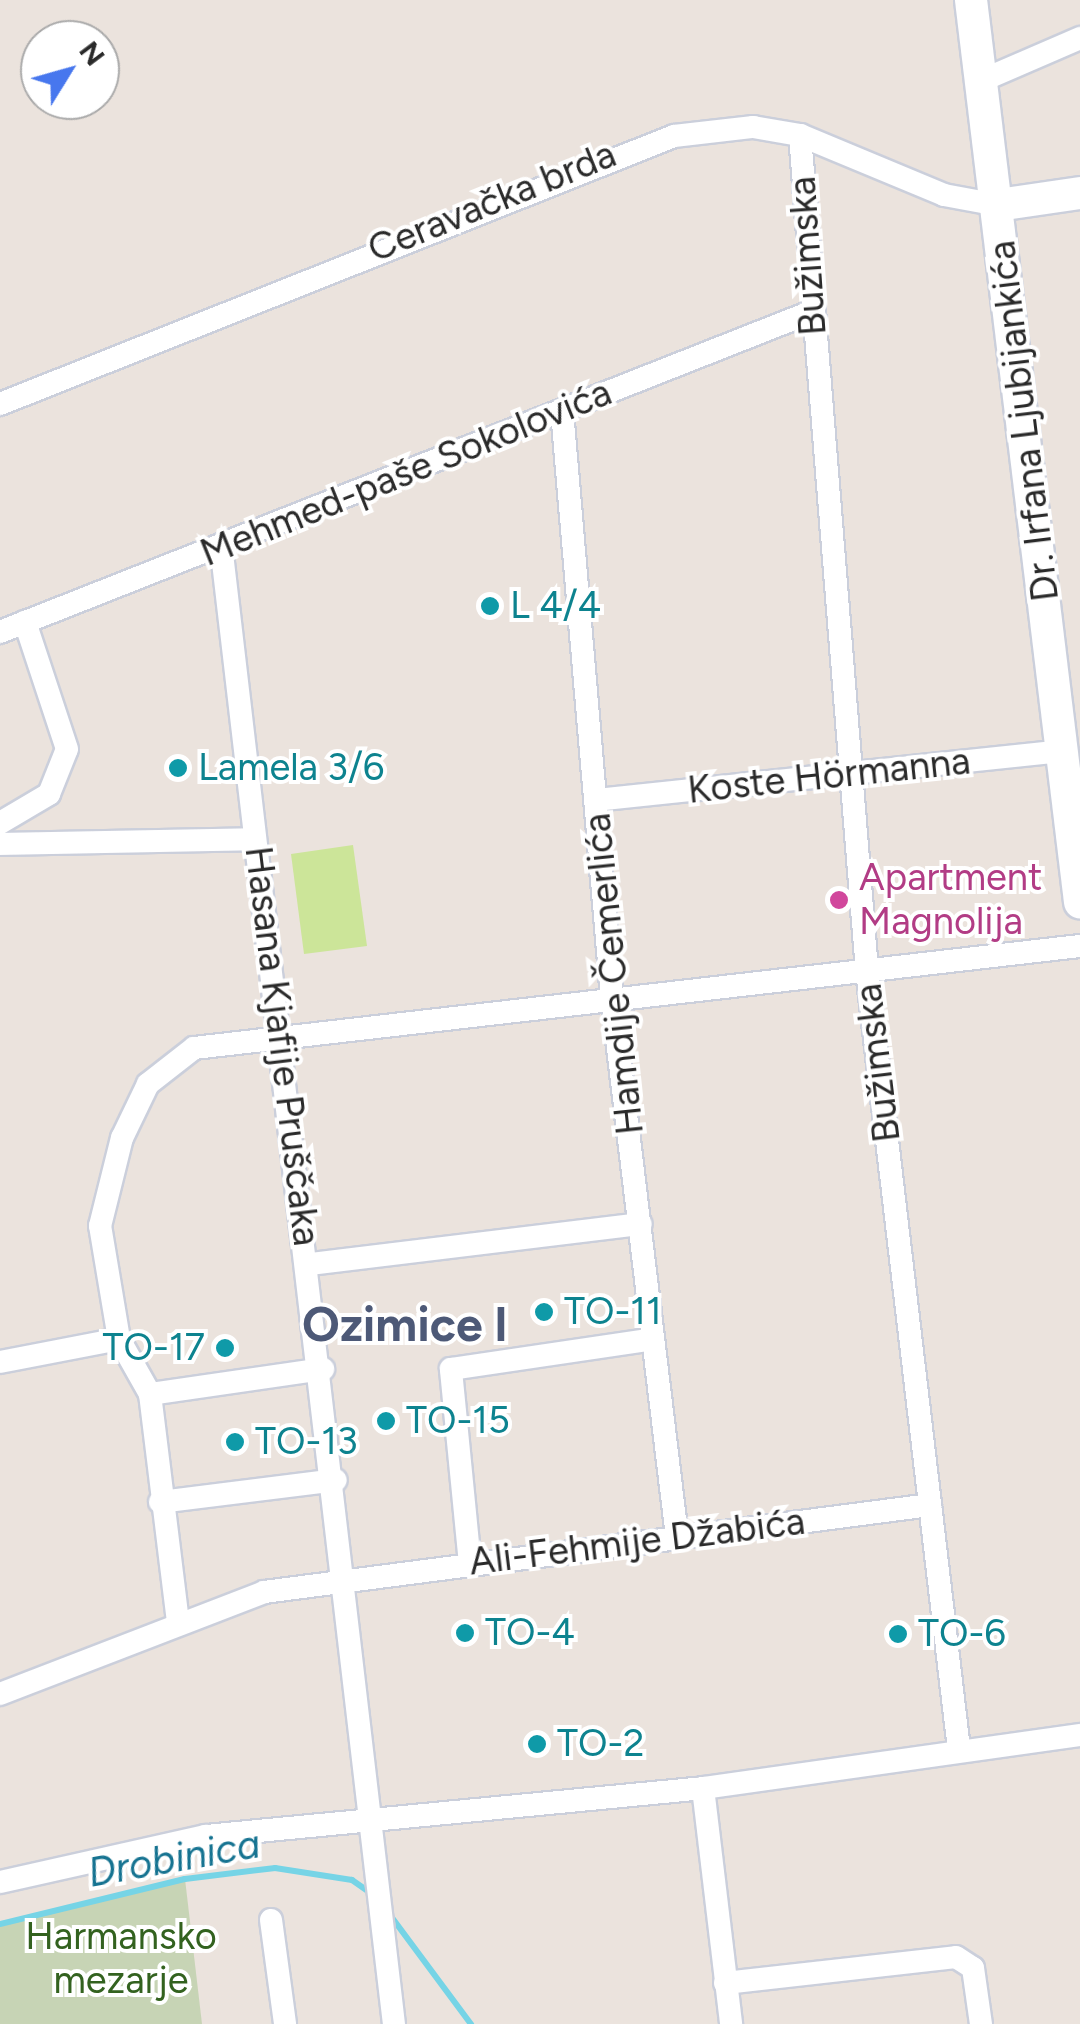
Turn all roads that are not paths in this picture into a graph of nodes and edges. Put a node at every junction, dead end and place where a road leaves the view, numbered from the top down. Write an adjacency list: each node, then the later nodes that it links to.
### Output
1 (971, 0): 3 (main road, Dr. Irfana Ljubijankića)
2 (1080, 38): 3 (street)
3 (983, 80): 6 (main road, Dr. Irfana Ljubijankića)
4 (800, 136): 6 (street, Ceravačka brda); 7 (street, Bužimska); 8 (street, Ceravačka brda)
5 (1080, 193): 6 (main road)
6 (998, 205): 13 (main road, Dr. Irfana Ljubijankića)
7 (811, 312): 9 (street, Mehmed-paše Sokolovića); 14 (street, Bužimska)
8 (0, 404)
9 (562, 411): 10 (street, Mehmed-paše Sokolovića); 15 (street, Hamdije Čemerlića)
10 (221, 545): 11 (street, Mehmed-paše Sokolovića); 17 (street, Hasana Kjafije Pruščaka)
11 (25, 622): 12 (street, Mehmed-paše Sokolovića); 16 (street)
12 (0, 632)
13 (1062, 751): 14 (street, Koste Hörmanna); 19 (main road, Dr. Irfana Ljubijankića)
14 (853, 773): 15 (street, Koste Hörmanna); 21 (street, Bužimska)
15 (596, 800): 22 (street, Hamdije Čemerlića)
16 (0, 824)
17 (255, 839): 18 (street); 23 (street, Hasana Kjafije Pruščaka)
18 (0, 844)
19 (1080, 902)
20 (1080, 946): 21 (street)
21 (867, 971): 22 (street); 33 (street, Bužimska)
22 (612, 998): 23 (street); 24 (street, Hamdije Čemerlića)
23 (278, 1039): 25 (street, Hasana Kjafije Pruščaka); 26 (street)
24 (641, 1224): 25 (street); 27 (street, Hamdije Čemerlića)
25 (310, 1264): 29 (street, Hasana Kjafije Pruščaka)
26 (119, 1339): 28 (street); 30 (street)
27 (653, 1339): 34 (street, Hamdije Čemerlića); 35 (street)
28 (0, 1362)
29 (323, 1370): 30 (street); 31 (street, Hasana Kjafije Pruščaka)
30 (150, 1394): 32 (street)
31 (336, 1480): 32 (street); 36 (street, Hasana Kjafije Pruščaka)
32 (160, 1502): 37 (street)
33 (930, 1504): 34 (street, Ali-Fehmije Džabića); 40 (street, Bužimska)
34 (677, 1537): 35 (street, Ali-Fehmije Džabića)
35 (470, 1564): 36 (street, Ali-Fehmije Džabića)
36 (344, 1578): 37 (street, Ali-Fehmije Džabića); 42 (street, Hasana Kjafije Pruščaka)
37 (178, 1623): 38 (street, Ali-Fehmije Džabića)
38 (0, 1694)
39 (1080, 1735): 40 (street)
40 (959, 1750): 41 (street)
41 (703, 1788): 42 (street); 45 (street)
42 (371, 1823): 43 (street); 47 (street, Hasana Kjafije Pruščaka)
43 (0, 1882)
44 (271, 1920): 46 (street)
45 (725, 1984): 48 (street); 49 (street)
46 (285, 2024)
47 (394, 2024)
48 (731, 2024)
49 (981, 2024)

